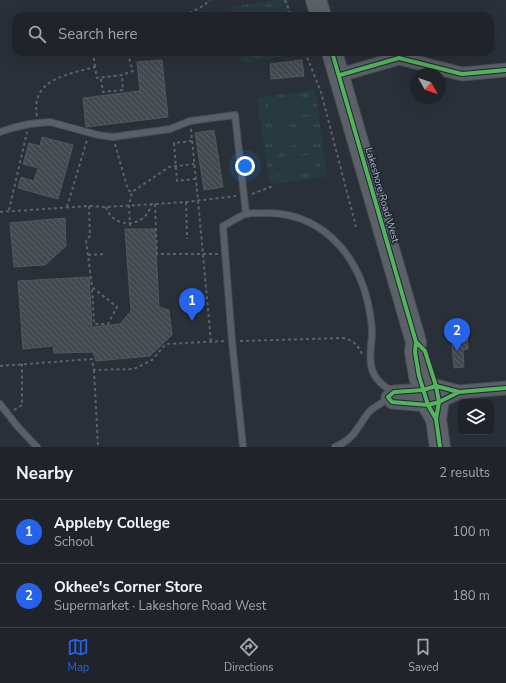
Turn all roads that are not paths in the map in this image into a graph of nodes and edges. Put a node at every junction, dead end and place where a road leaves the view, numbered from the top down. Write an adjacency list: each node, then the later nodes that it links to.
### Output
1 (316, 0): 2 (main road)
2 (320, 12)
3 (333, 56): 5 (main road, Lakeshore Road West)
4 (506, 70): 5 (street)
5 (340, 75): 10 (main road, Lakeshore Road West)
6 (0, 132): 7 (lane)
7 (246, 214): 9 (lane); 13 (lane)
8 (506, 388): 10 (street)
9 (391, 395): 10 (street); 14 (lane)
10 (432, 400): 15 (main road, Lakeshore Road West)
11 (0, 405): 12 (lane)
12 (37, 447)
13 (243, 447)
14 (335, 447)
15 (440, 447)

